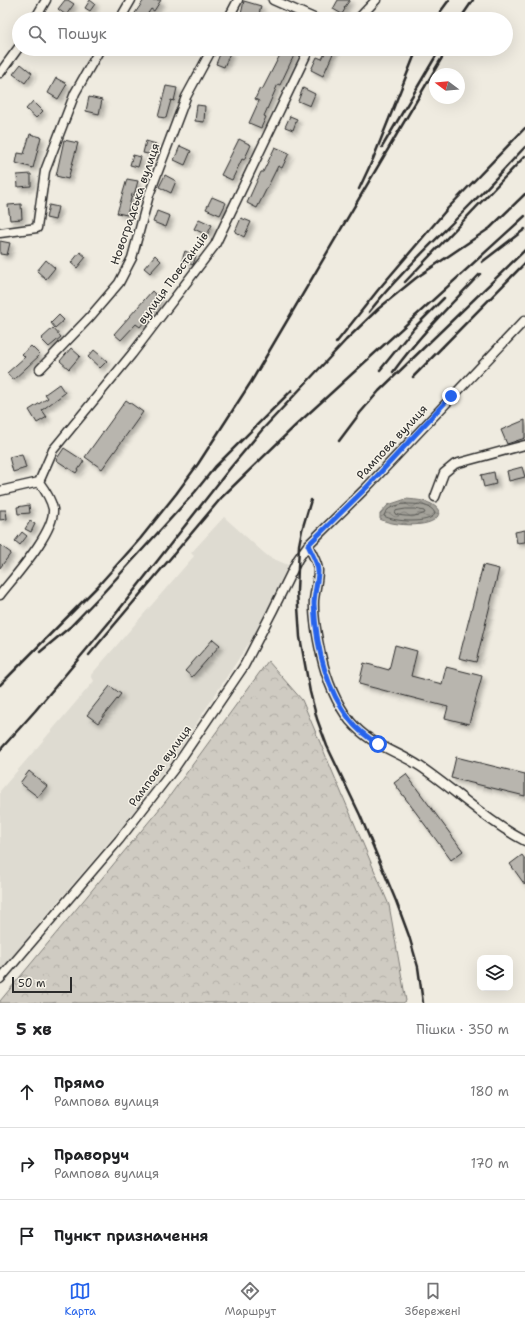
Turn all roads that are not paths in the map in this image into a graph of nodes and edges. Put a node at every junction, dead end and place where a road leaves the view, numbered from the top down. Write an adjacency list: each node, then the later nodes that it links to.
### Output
1 (46, 0): 6 (street)
2 (131, 0): 7 (street)
3 (238, 0): 8 (street)
4 (273, 0): 9 (street)
5 (376, 0): 10 (street)
6 (39, 12)
7 (124, 12)
8 (232, 12)
9 (300, 12)
10 (365, 12)
11 (12, 56): 15 (street)
12 (96, 56): 16 (street)
13 (208, 56): 18 (street, Новоградська вулиця)
14 (306, 56): 20 (street, вулиця Повстанців)
15 (0, 73)
16 (0, 233)
17 (525, 320): 23 (street, Рампова вулиця)
18 (40, 369)
19 (525, 445): 22 (street)
20 (39, 482): 21 (street); 24 (street)
21 (0, 492)
22 (435, 497)
23 (308, 545): 25 (street); 26 (street, Рампова вулиця)
24 (0, 595)
25 (525, 840)
26 (0, 979)

